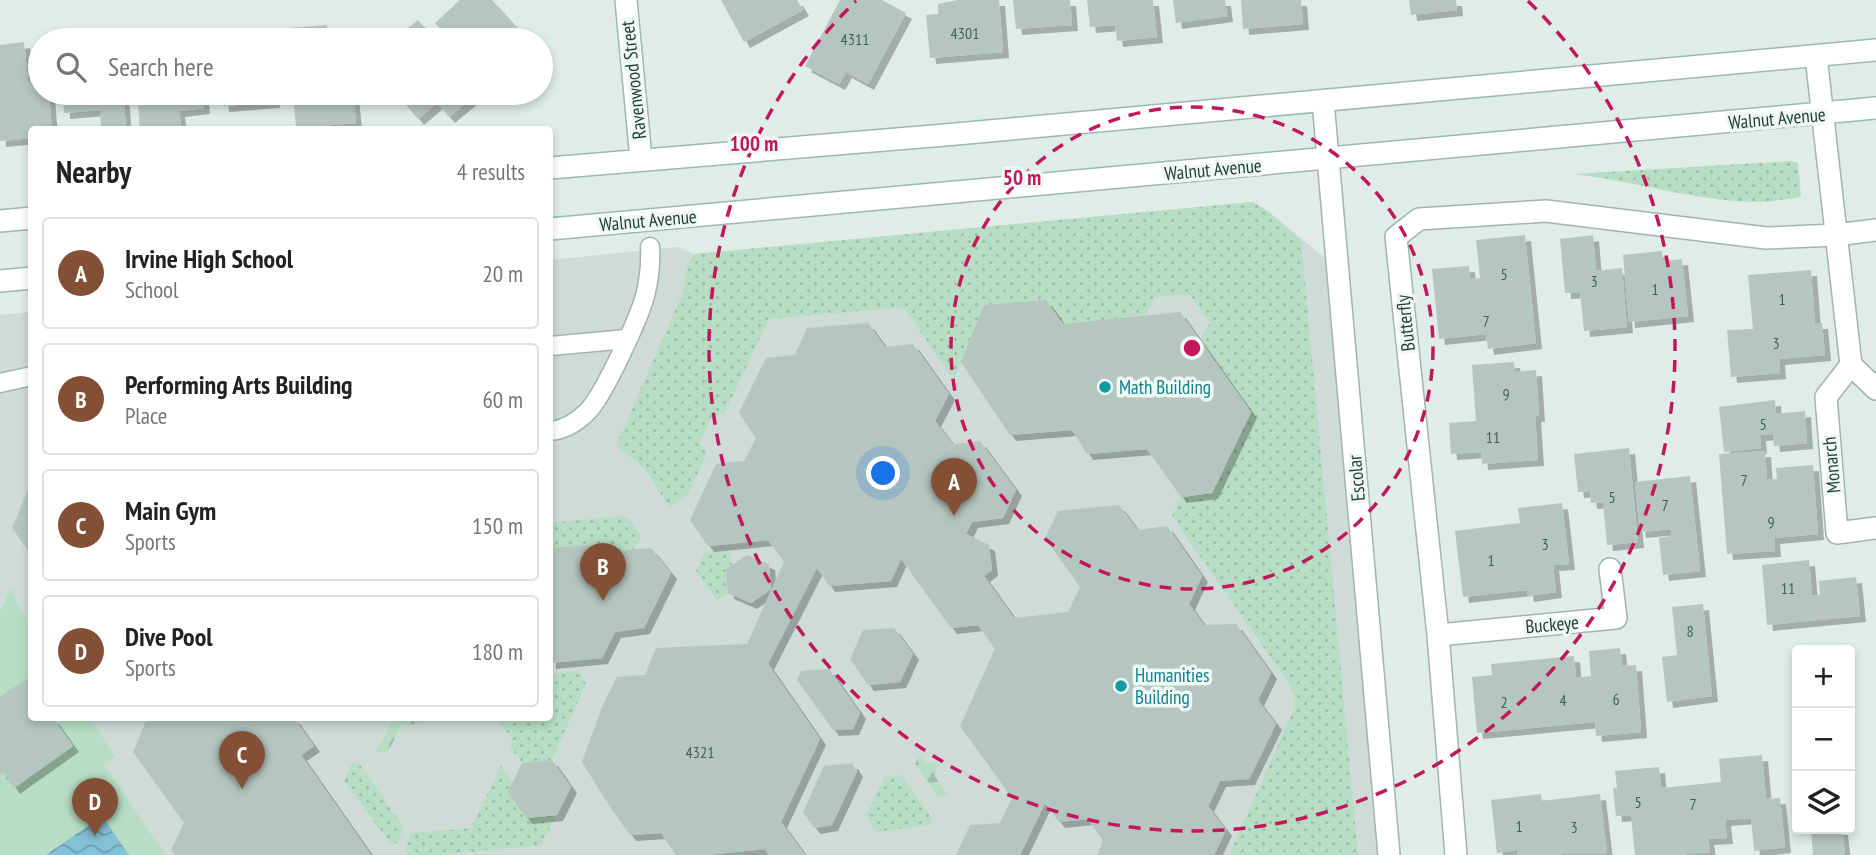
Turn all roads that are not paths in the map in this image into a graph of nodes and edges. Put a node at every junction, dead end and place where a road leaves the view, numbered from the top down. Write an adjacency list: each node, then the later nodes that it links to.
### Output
1 (626, 0): 7 (street, Ravenwood Street)
2 (1876, 50): 3 (street)
3 (1816, 56): 4 (street); 6 (street)
4 (1323, 102): 7 (street); 8 (street, Escolar)
5 (1876, 108): 6 (street, Walnut Avenue)
6 (1821, 114): 8 (street, Walnut Avenue); 14 (street)
7 (641, 159): 9 (street)
8 (1328, 159): 12 (street, Walnut Avenue); 28 (street, Escolar)
9 (553, 168)
10 (28, 218): 11 (street)
11 (0, 221)
12 (553, 229)
13 (1876, 230): 14 (street, Butterfly)
14 (1836, 235): 20 (street); 27 (street, Butterfly)
15 (650, 247): 18 (lane)
16 (28, 278): 17 (street)
17 (0, 281)
18 (627, 338): 19 (lane); 24 (lane)
19 (553, 346)
20 (1851, 365): 23 (street); 25 (street, Monarch)
21 (28, 377): 22 (lane)
22 (0, 383)
23 (1876, 388)
24 (553, 431)
25 (1876, 528)
26 (1610, 569): 27 (street, Buckeye)
27 (1438, 635): 29 (street, Butterfly)
28 (1389, 855)
29 (1455, 855)

